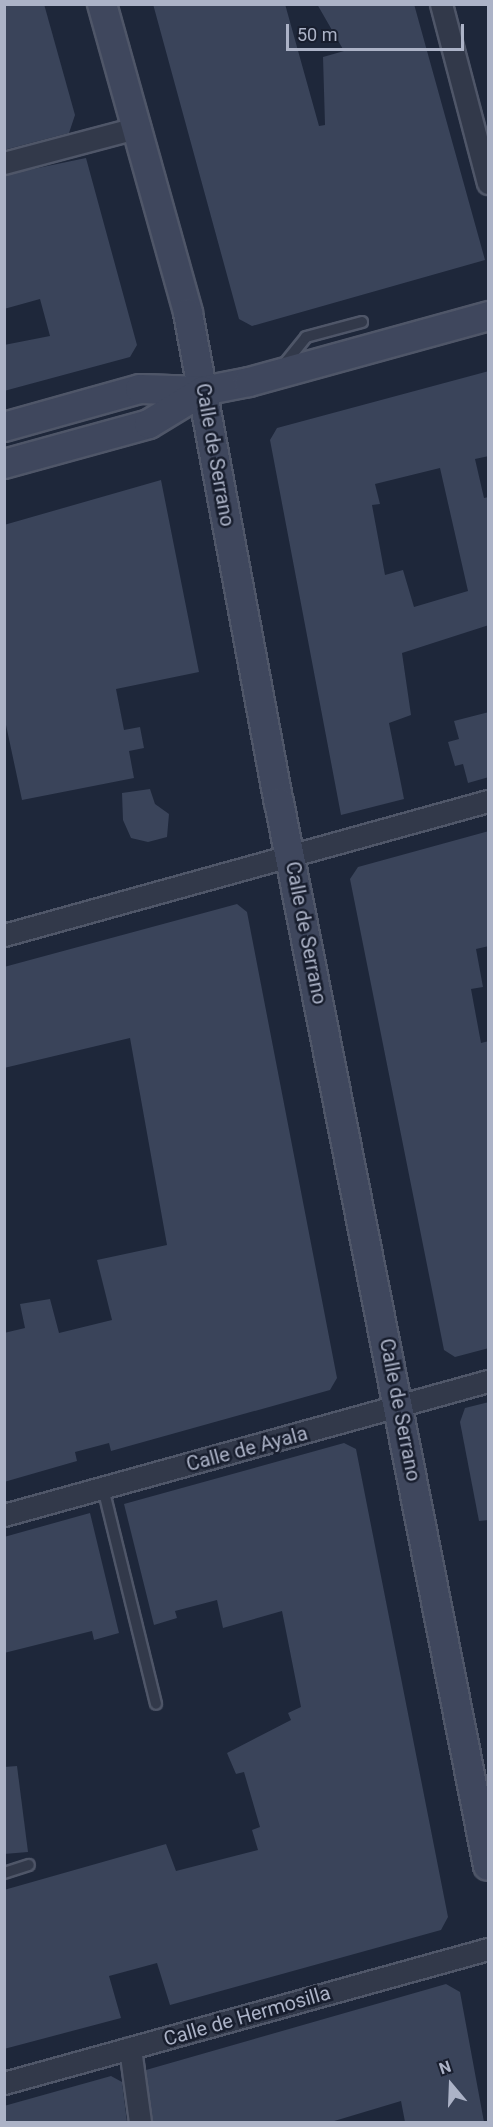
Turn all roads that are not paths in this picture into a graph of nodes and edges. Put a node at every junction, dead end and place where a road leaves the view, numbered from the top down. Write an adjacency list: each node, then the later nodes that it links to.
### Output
1 (102, 4): 3 (main road, Calle de Serrano)
2 (441, 4): 5 (street)
3 (139, 127): 4 (street); 9 (main road, Calle de Serrano)
4 (4, 164)
5 (489, 183)
6 (489, 316): 8 (main road)
7 (362, 322): 8 (lane)
8 (277, 374): 9 (main road)
9 (203, 391): 10 (main road); 11 (main road); 13 (main road, Calle de Serrano)
10 (4, 427)
11 (4, 464)
12 (489, 801): 13 (street)
13 (290, 854): 14 (street); 16 (main road, Calle de Serrano)
14 (4, 935)
15 (489, 1381): 16 (street, Calle de Ayala)
16 (400, 1407): 17 (street, Calle de Ayala); 21 (main road, Calle de Serrano)
17 (103, 1488): 18 (street, Calle de Ayala); 19 (lane)
18 (4, 1515)
19 (156, 1704)
20 (29, 1865): 22 (lane)
21 (489, 1866)
22 (4, 1873)
23 (489, 1949): 24 (street, Calle de Hermosilla)
24 (130, 2048): 25 (street, Calle de Hermosilla); 26 (street)
25 (4, 2083)
26 (140, 2122)

